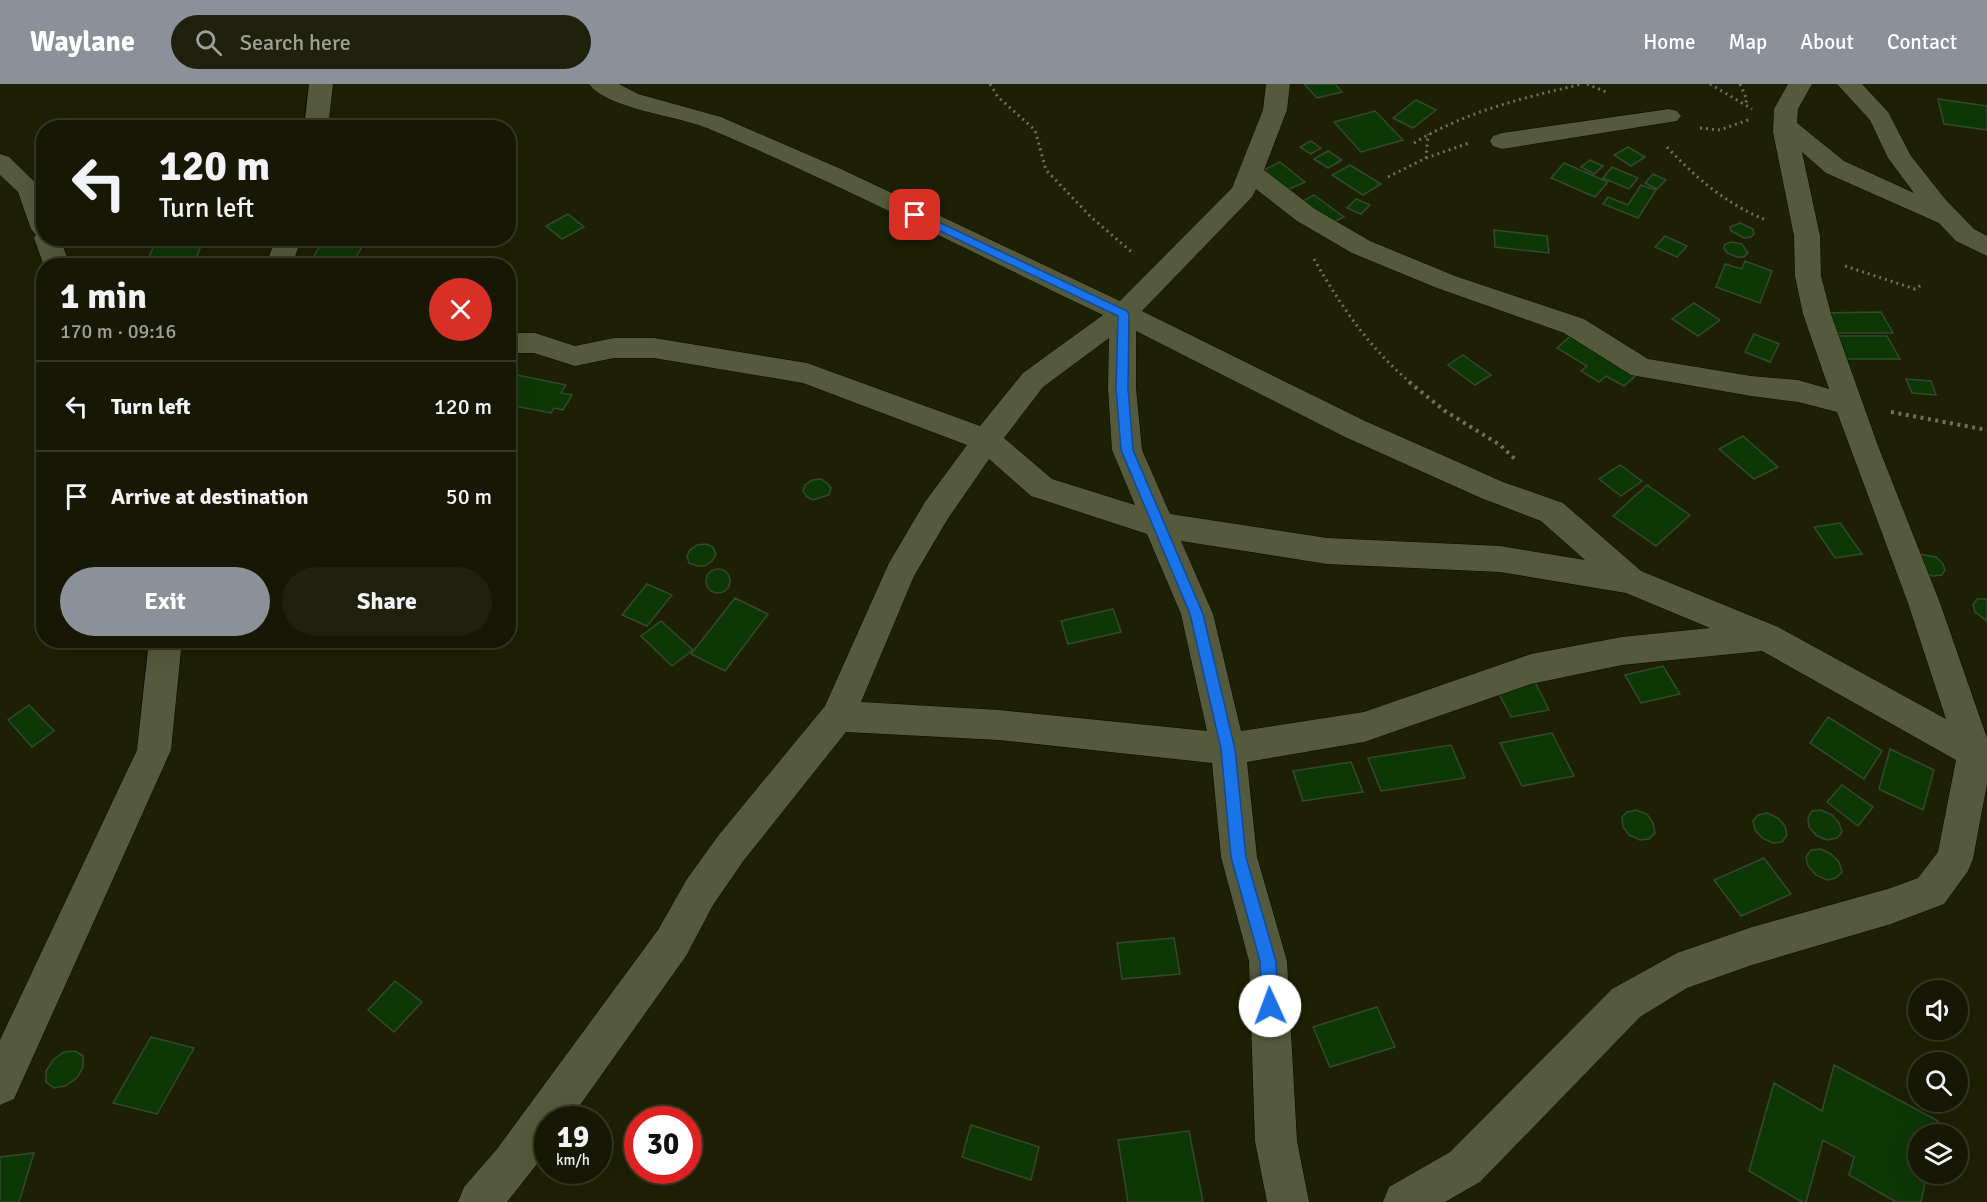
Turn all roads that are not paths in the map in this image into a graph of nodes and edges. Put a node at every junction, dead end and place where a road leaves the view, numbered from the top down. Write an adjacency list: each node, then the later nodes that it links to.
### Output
1 (321, 84): 7 (street)
2 (601, 84): 15 (street)
3 (1800, 84): 8 (street)
4 (1849, 84): 13 (street)
5 (1281, 85): 11 (street)
6 (1669, 116): 9 (street)
7 (317, 120)
8 (1775, 120): 13 (street); 17 (street)
9 (1502, 141)
10 (0, 162): 12 (street)
11 (1250, 172): 15 (street); 17 (street)
12 (36, 207)
13 (1953, 222): 14 (street)
14 (1987, 247)
15 (1124, 314): 18 (street); 19 (street); 20 (street)
16 (516, 343): 18 (street)
17 (1849, 405): 25 (street)
18 (986, 440): 19 (street); 23 (street)
19 (1159, 525): 20 (street); 24 (street)
20 (1630, 580): 21 (street)
21 (1766, 637): 24 (street); 25 (street)
22 (165, 648): 26 (street)
23 (838, 716): 24 (street); 27 (street)
24 (1228, 749): 28 (street)
25 (1981, 756): 29 (street)
26 (0, 1085)
27 (479, 1202)
28 (1288, 1202)
29 (1404, 1202)

